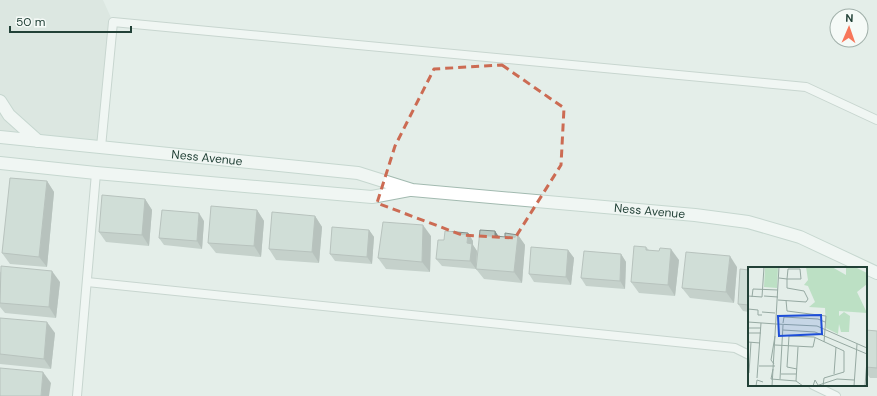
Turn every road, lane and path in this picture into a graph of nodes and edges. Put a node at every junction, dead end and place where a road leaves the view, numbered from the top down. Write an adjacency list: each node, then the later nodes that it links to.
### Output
1 (0, 101): 4 (main road)
2 (877, 120): 5 (lane)
3 (0, 137): 4 (main road, Ness Avenue)
4 (38, 141): 5 (main road, Ness Avenue)
5 (101, 147): 8 (main road, Ness Avenue)
6 (0, 163): 7 (main road, Ness Avenue)
7 (96, 173): 8 (main road, Ness Avenue); 12 (lane)
8 (412, 190): 9 (main road, Ness Avenue)
9 (864, 267)
10 (867, 268): 11 (main road, Ness Avenue)
11 (877, 273)
12 (87, 282): 13 (lane); 15 (lane)
13 (748, 354)
14 (815, 386): 16 (lane)
15 (77, 396)
16 (836, 396)

